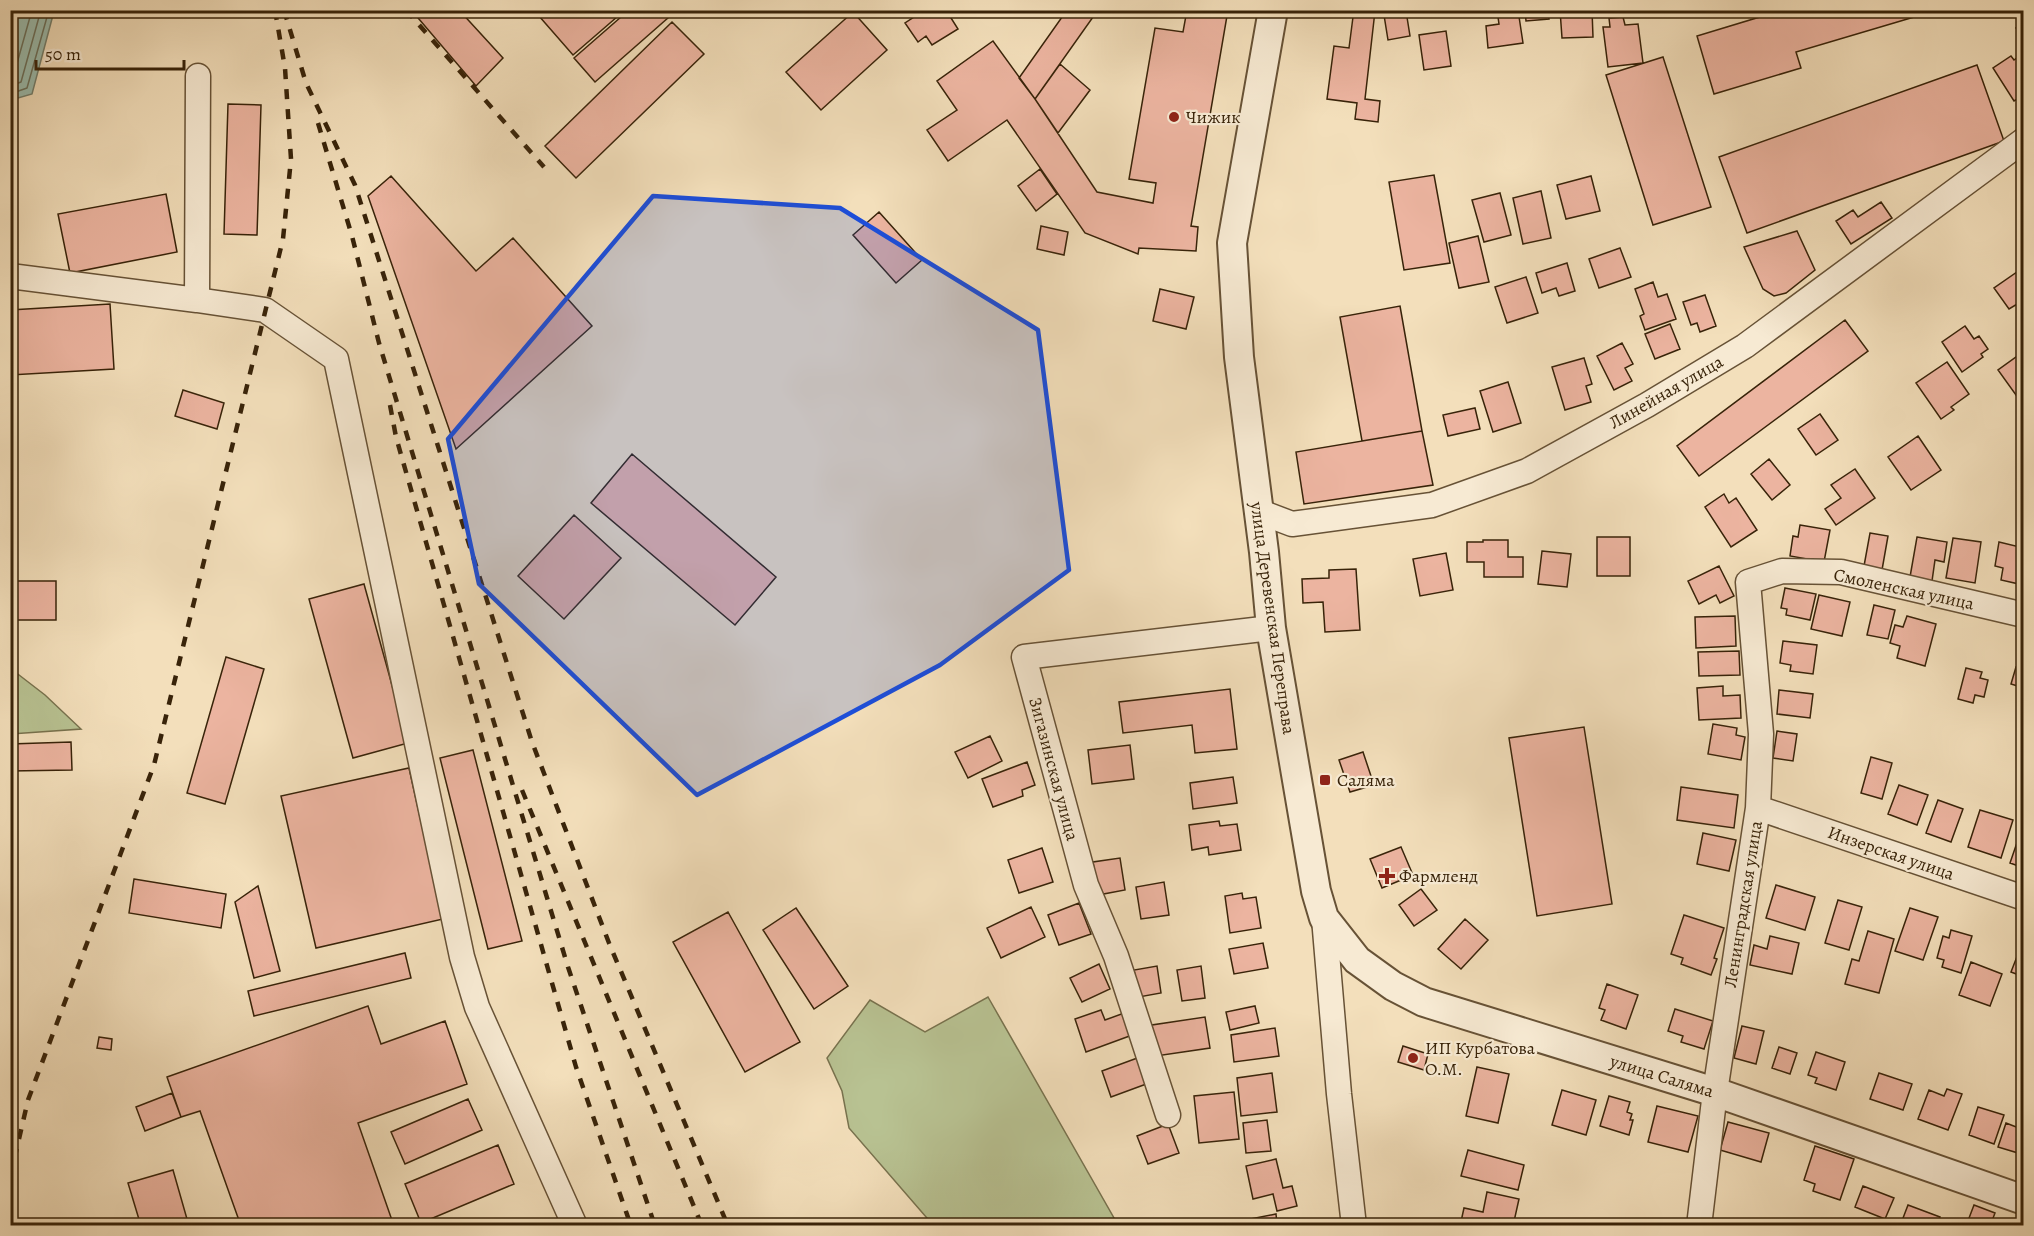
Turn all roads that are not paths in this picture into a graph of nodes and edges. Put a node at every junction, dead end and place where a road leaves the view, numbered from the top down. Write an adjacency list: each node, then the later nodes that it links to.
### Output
1 (1273, 10): 6 (street, улица Деревенская Переправа)
2 (198, 76): 5 (street)
3 (2024, 140): 6 (street, Линейная улица)
4 (10, 276): 5 (street)
5 (197, 300): 16 (street)
6 (1258, 511): 9 (street, улица Деревенская Переправа)
7 (1748, 582): 8 (street, Смоленская улица); 10 (street, Ленинградская улица)
8 (2024, 615)
9 (1271, 628): 12 (street, улица Деревенская Переправа); 14 (street, Зигазинская улица)
10 (1758, 807): 11 (street, Инзерская улица); 13 (street, Ленинградская улица)
11 (2024, 898)
12 (1324, 918): 13 (street, улица Саляма); 17 (street, улица Деревенская Переправа)
13 (1715, 1092): 15 (street, улица Саляма); 18 (street, Ленинградская улица)
14 (1168, 1115)
15 (2024, 1200)
16 (575, 1226)
17 (1354, 1226)
18 (1699, 1226)

